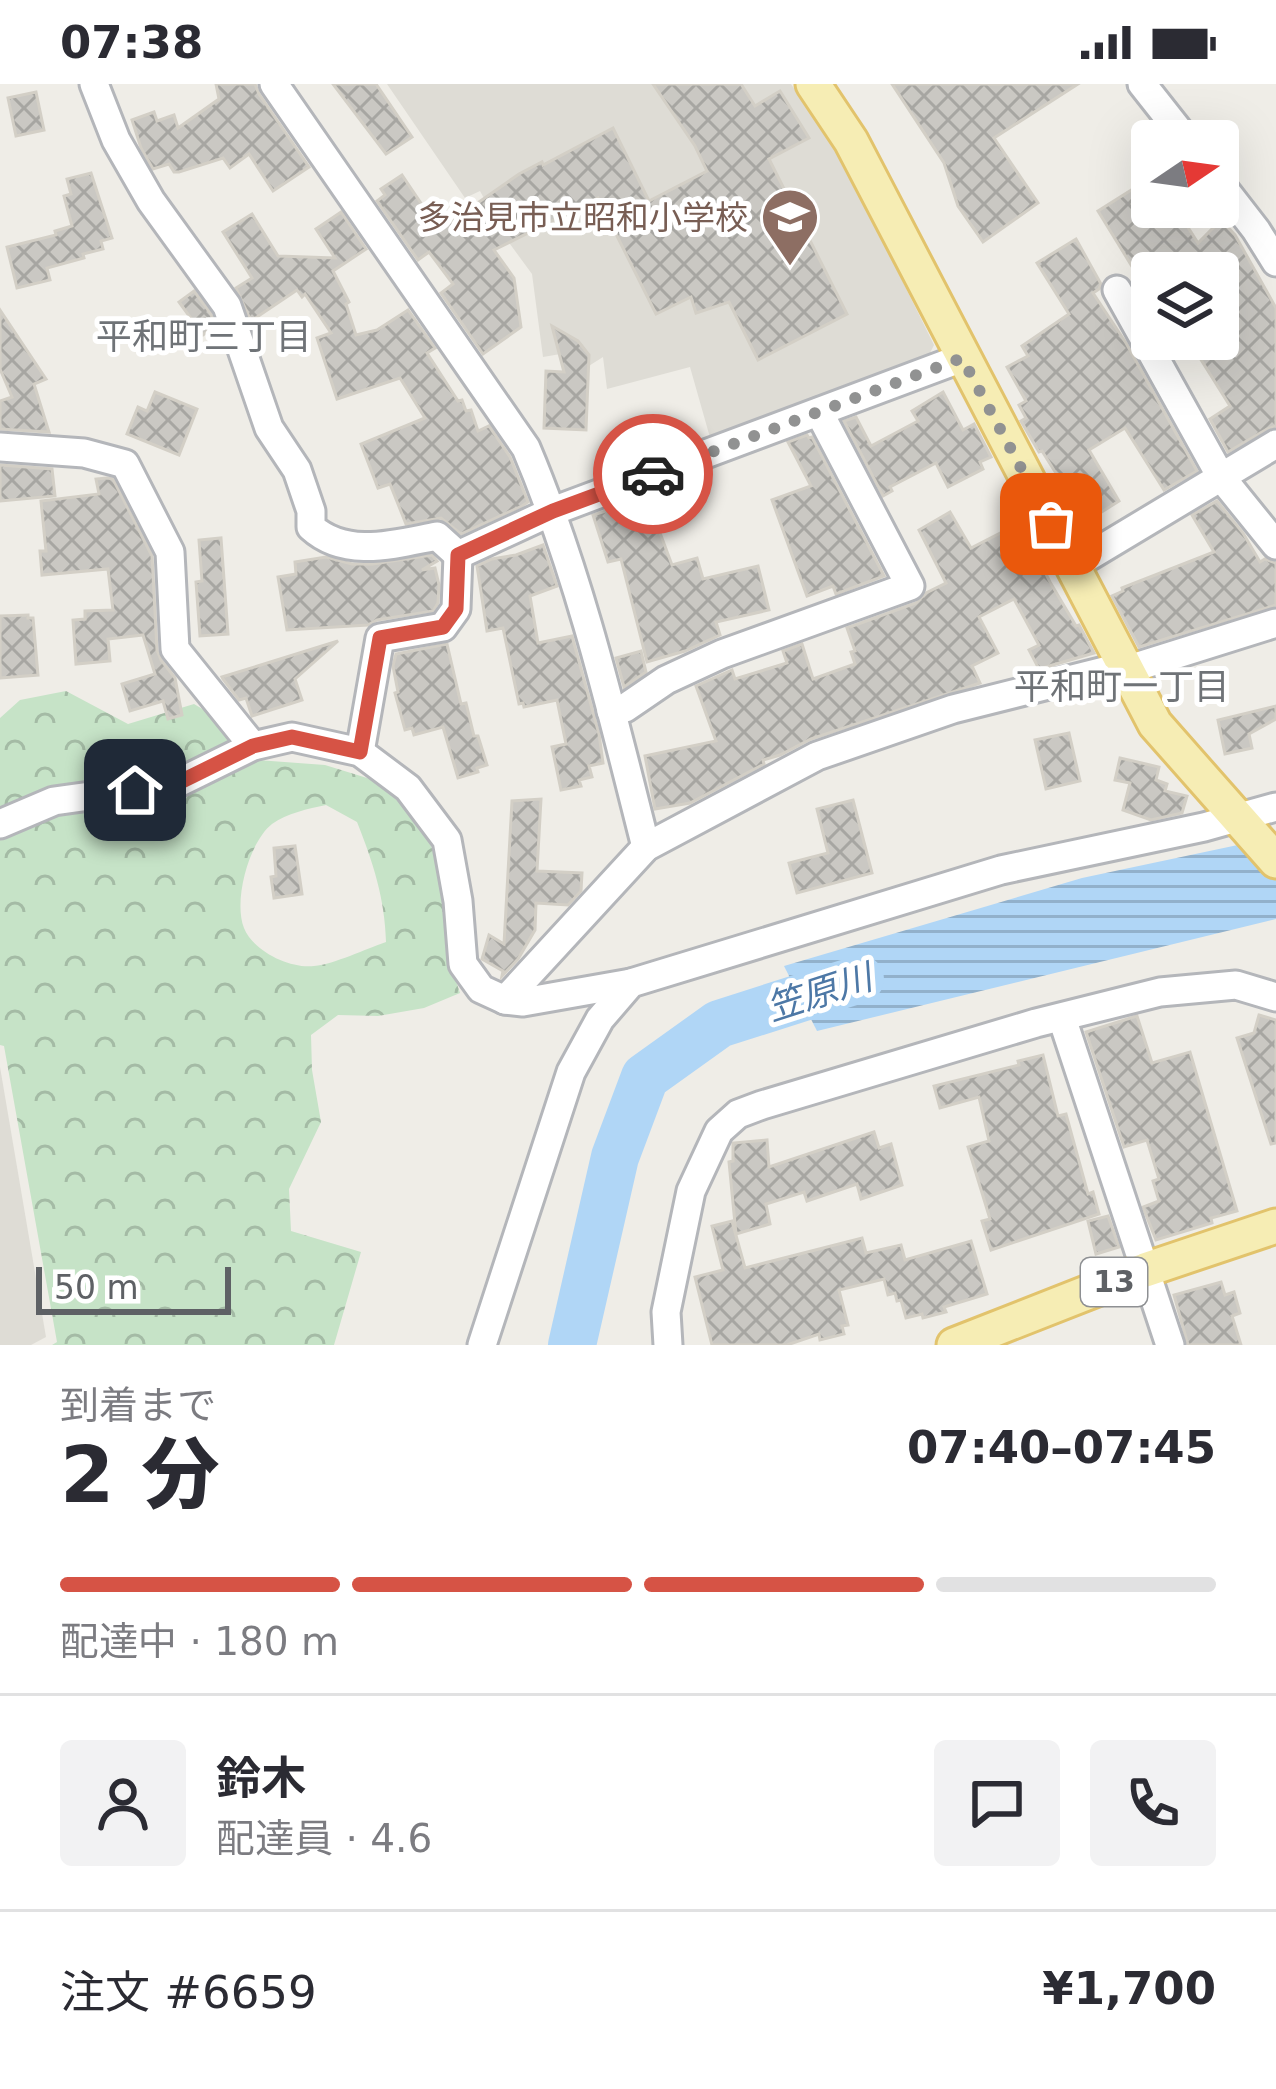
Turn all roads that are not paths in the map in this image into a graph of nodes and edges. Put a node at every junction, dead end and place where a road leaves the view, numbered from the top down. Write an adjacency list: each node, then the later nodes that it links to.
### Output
1 (94, 84): 16 (street)
2 (274, 84): 14 (street)
3 (813, 84): 9 (main road)
4 (1142, 84): 5 (street)
5 (1170, 120)
6 (1239, 209): 7 (street)
7 (1276, 262)
8 (1117, 290): 13 (street)
9 (962, 358): 10 (street); 17 (main road)
10 (819, 412): 14 (street); 20 (street)
11 (1276, 444): 13 (street)
12 (0, 447): 21 (street)
13 (1221, 477): 15 (street); 17 (street)
14 (553, 511): 16 (street); 20 (street)
15 (1276, 545)
16 (458, 555): 22 (street)
17 (1073, 566): 19 (main road)
18 (1276, 622): 19 (street)
19 (1125, 668): 24 (main road); 26 (street)
20 (611, 711): 26 (street)
21 (253, 746): 22 (street); 25 (street)
22 (360, 752): 30 (street)
23 (1276, 807): 24 (street)
24 (1243, 823): 27 (main road); 28 (street)
25 (0, 824)
26 (646, 848): 30 (street)
27 (1276, 862)
28 (632, 983): 30 (street); 34 (street)
29 (1276, 997): 31 (street)
30 (505, 1000)
31 (1062, 1018): 33 (street); 35 (street)
32 (1276, 1226): 33 (main road, 13)
33 (1145, 1270): 36 (main road, 13); 37 (street)
34 (482, 1345)
35 (668, 1345)
36 (954, 1345)
37 (1170, 1345)

